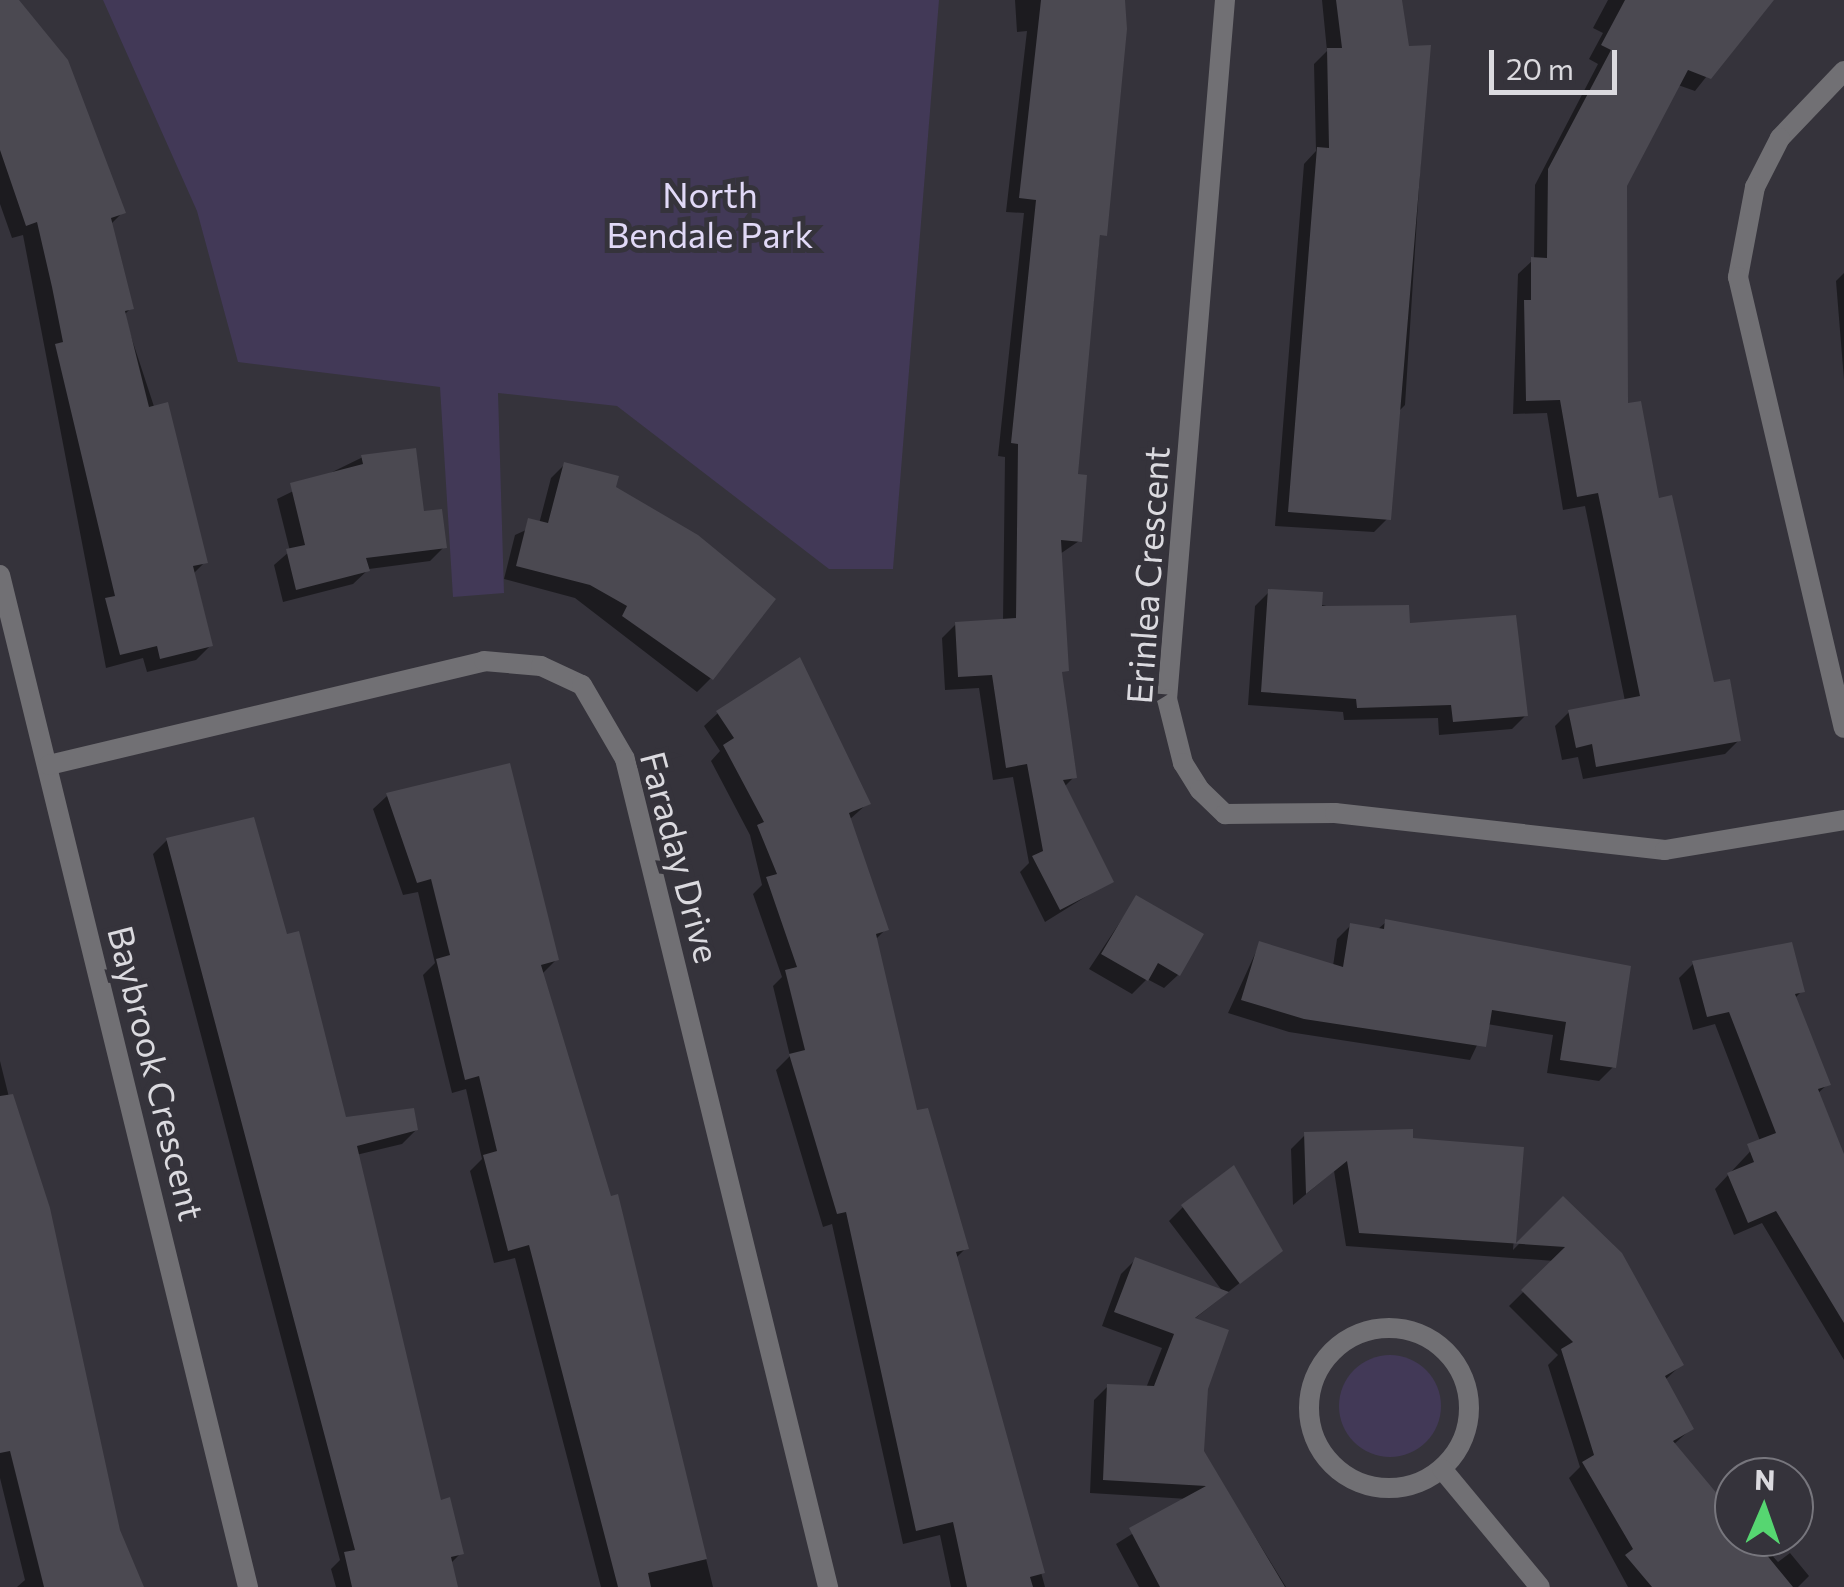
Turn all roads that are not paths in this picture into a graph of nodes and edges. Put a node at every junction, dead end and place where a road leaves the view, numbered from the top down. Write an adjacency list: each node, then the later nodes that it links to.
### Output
1 (1226, 0): 6 (street, Erinlea Crescent)
2 (1844, 71): 4 (street)
3 (0, 576): 5 (street, Baybrook Crescent)
4 (1844, 728)
5 (49, 765): 8 (street, Baybrook Crescent); 9 (street, Faraday Drive)
6 (1844, 820)
7 (1442, 1469): 7 (street); 10 (street)
8 (248, 1587)
9 (828, 1587)
10 (1540, 1587)

